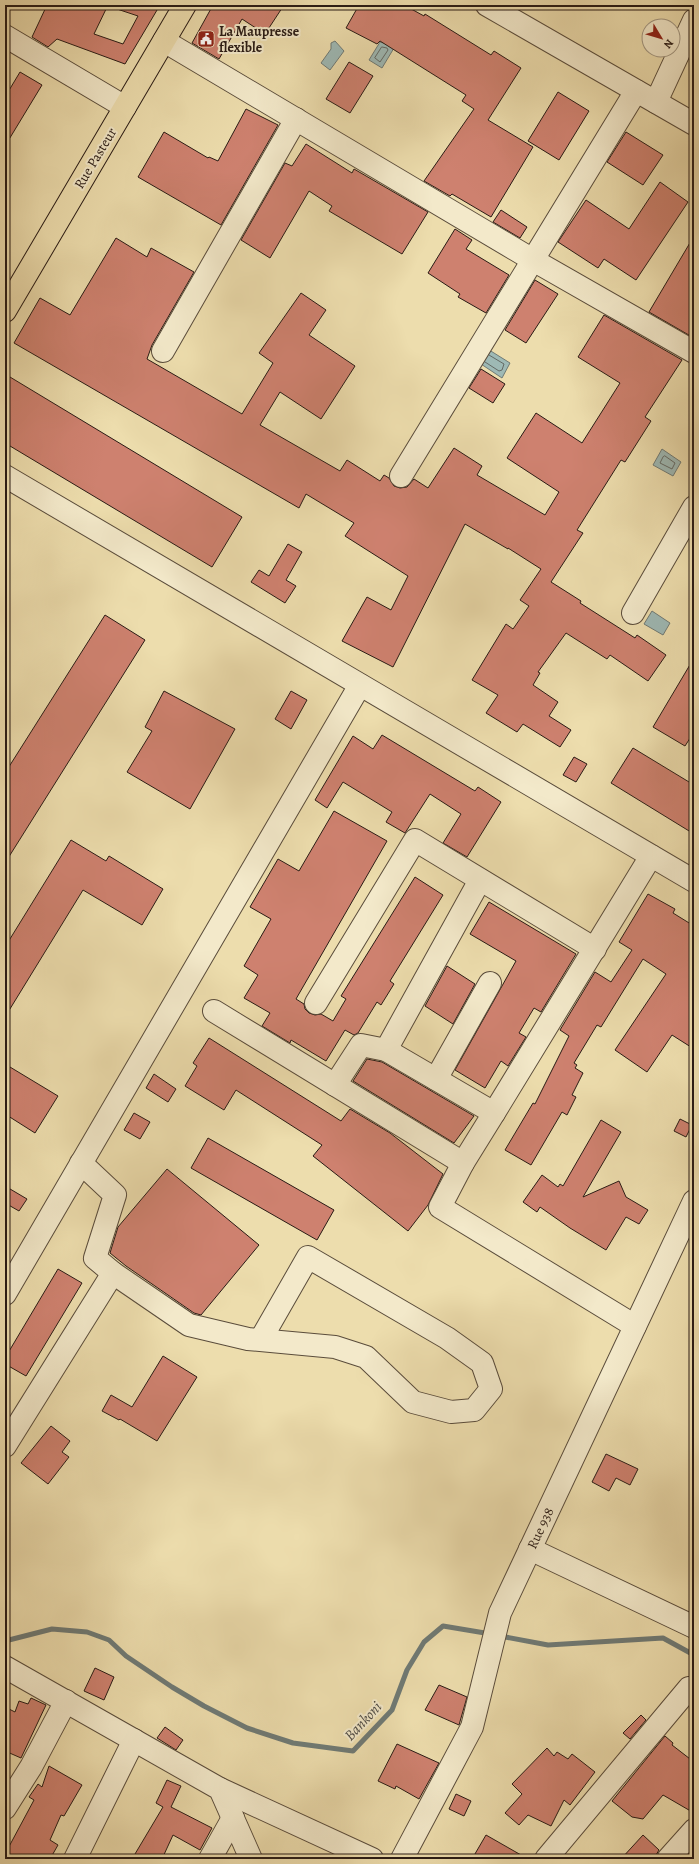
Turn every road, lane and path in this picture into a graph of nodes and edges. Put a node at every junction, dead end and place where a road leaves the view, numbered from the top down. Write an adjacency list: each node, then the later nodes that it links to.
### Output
1 (185, 5): 5 (main road, Rue Pasteur)
2 (487, 5): 6 (street)
3 (694, 20): 7 (street)
4 (5, 36): 8 (street)
5 (164, 41): 8 (main road, Rue Pasteur); 9 (street)
6 (636, 91): 7 (street); 11 (street)
7 (656, 102): 10 (street)
8 (125, 107): 12 (main road, Rue Pasteur)
9 (296, 119): 11 (street); 13 (street)
10 (694, 124)
11 (533, 260): 14 (street); 16 (street)
12 (5, 311)
13 (162, 351)
14 (694, 352)
15 (5, 476): 19 (street)
16 (401, 476)
17 (694, 507): 18 (street)
18 (633, 613)
19 (360, 685): 20 (street); 31 (street)
20 (651, 856): 22 (street); 23 (street)
21 (480, 880): 23 (street); 25 (street); 27 (street)
22 (694, 881)
23 (594, 949): 30 (street)
24 (490, 983): 28 (street)
25 (316, 1003)
26 (214, 1011): 29 (street)
27 (386, 1050): 28 (street); 29 (street)
28 (436, 1079): 30 (street)
29 (335, 1085): 32 (street)
30 (494, 1113): 32 (street)
31 (81, 1162): 34 (street); 35 (street)
32 (463, 1163): 36 (street)
33 (694, 1200): 36 (street, Rue 938)
34 (114, 1273): 37 (street); 38 (street)
35 (5, 1294)
36 (635, 1326): 39 (street, Rue 938)
37 (261, 1339): 37 (street)
38 (5, 1446)
39 (530, 1549): 40 (street); 53 (street, Rue 938)
40 (694, 1627)
41 (5, 1667): 43 (street)
42 (689, 1688): 54 (street)
43 (66, 1700): 44 (street); 46 (street)
44 (134, 1740): 45 (street); 49 (street)
45 (220, 1789): 47 (street); 52 (street)
46 (5, 1808)
47 (233, 1818): 50 (street); 51 (street)
48 (694, 1830): 55 (street)
49 (75, 1859)
50 (210, 1859)
51 (251, 1859)
52 (372, 1859)
53 (402, 1859)
54 (546, 1859)
55 (668, 1859)

